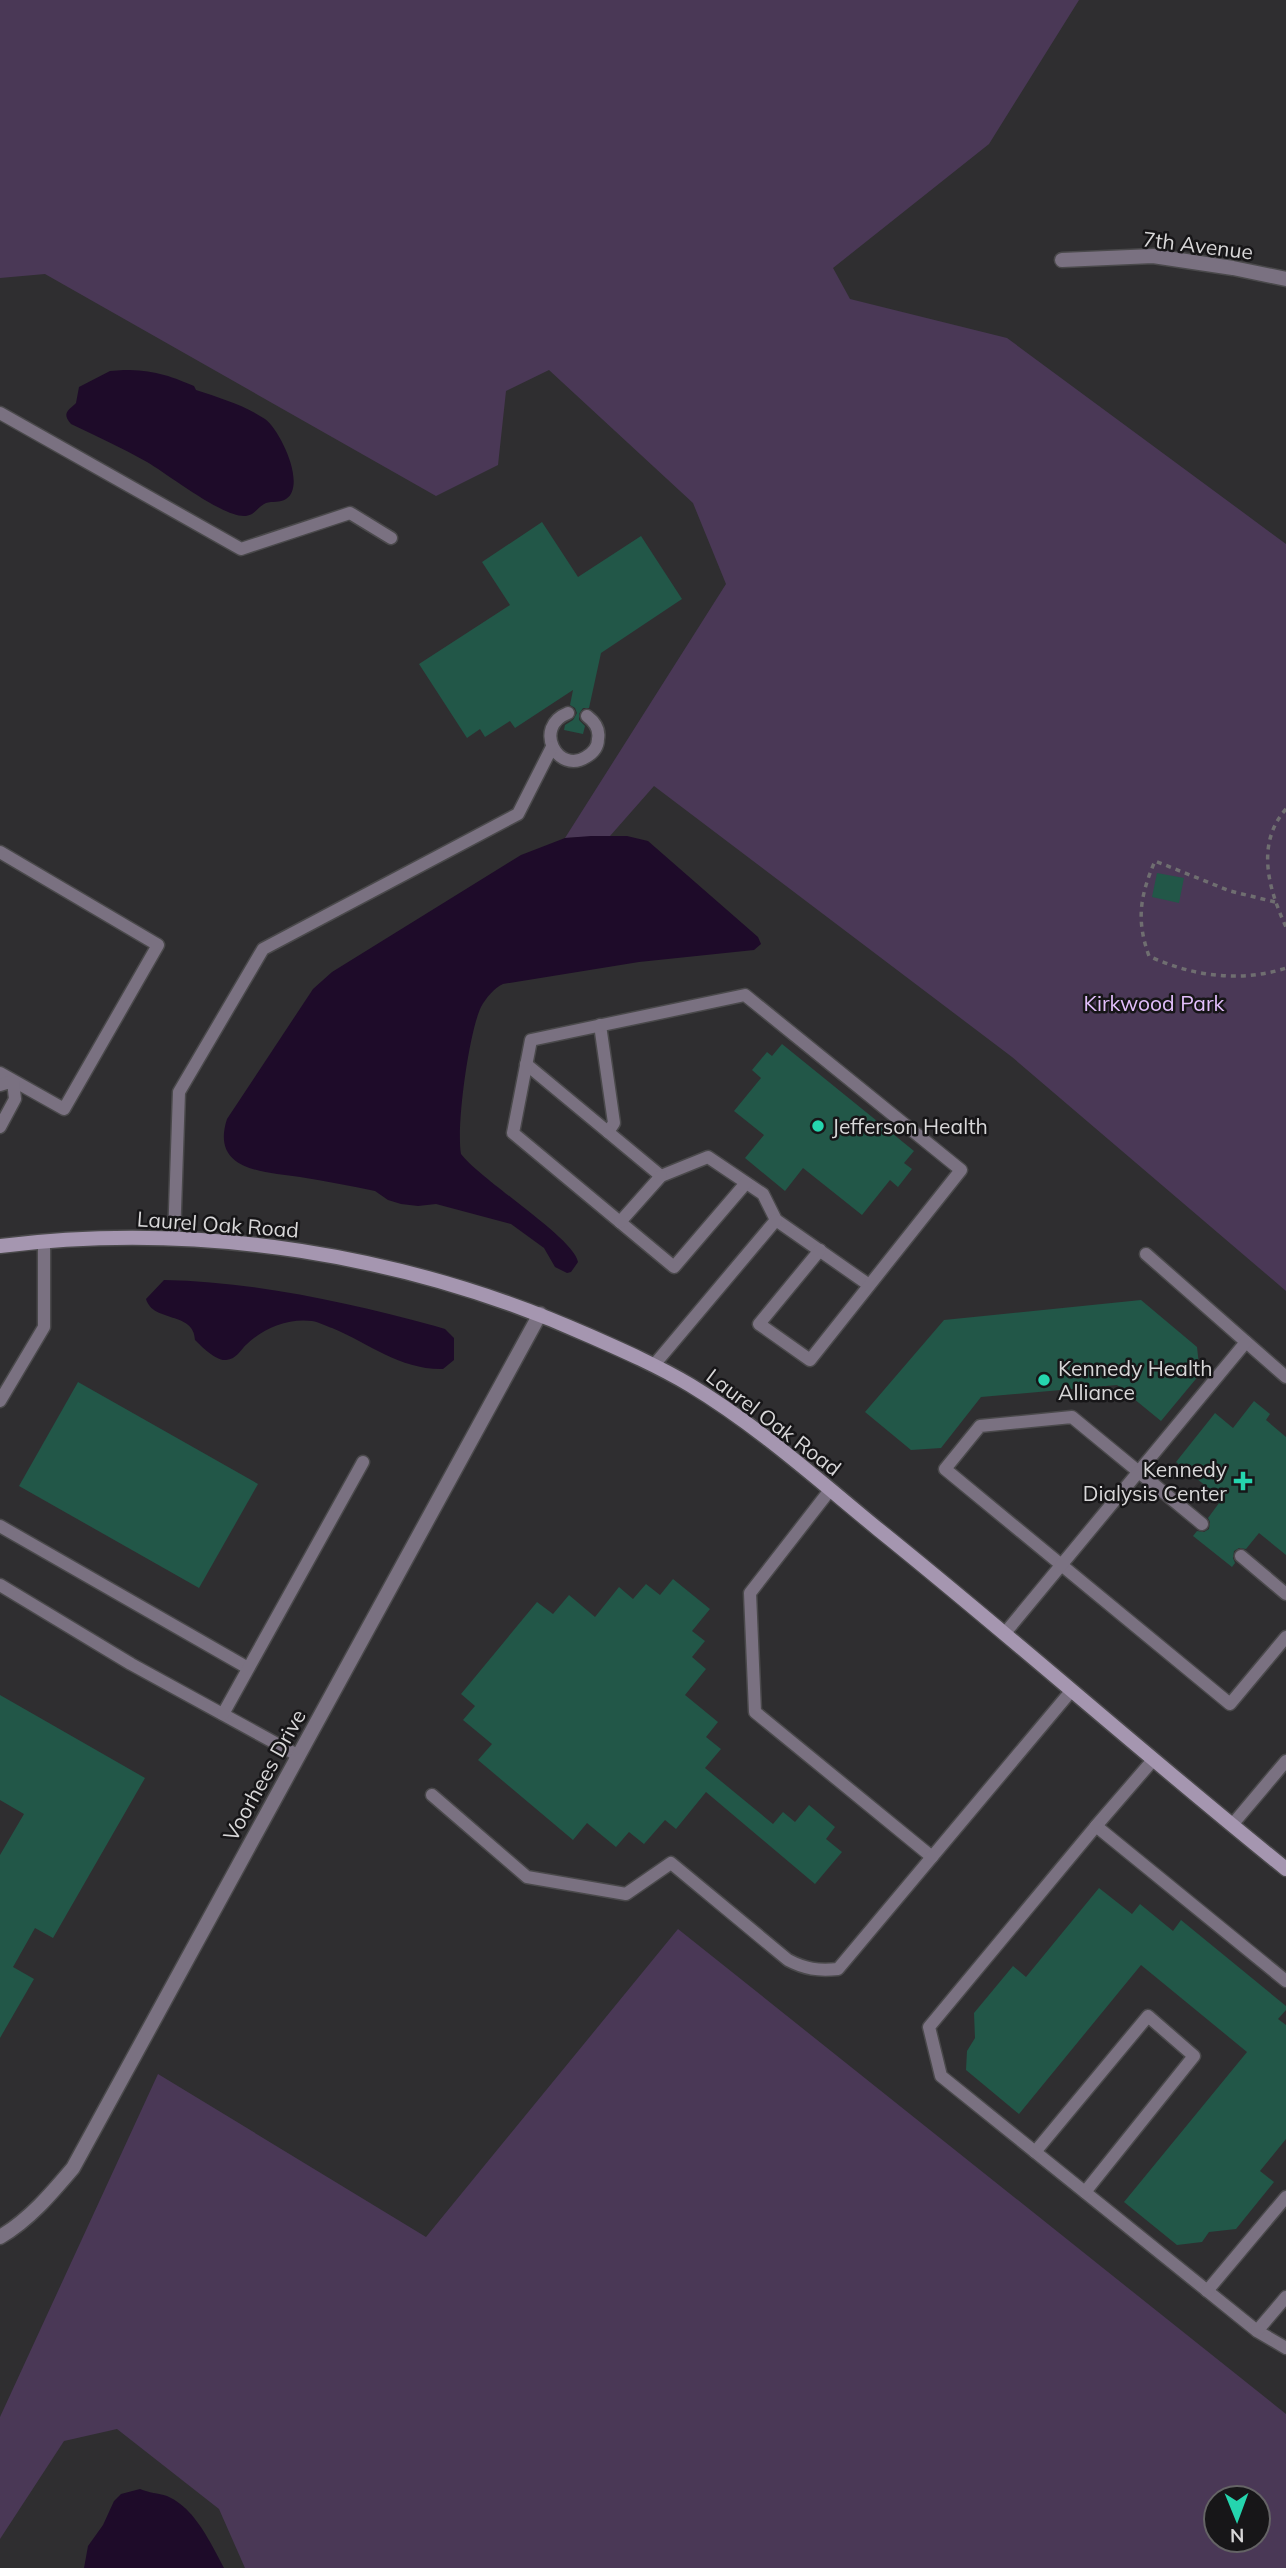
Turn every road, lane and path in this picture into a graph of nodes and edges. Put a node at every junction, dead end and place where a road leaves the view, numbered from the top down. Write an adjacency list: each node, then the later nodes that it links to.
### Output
1 (1062, 260): 2 (street, 7th Avenue)
2 (1286, 279)
3 (0, 413): 4 (lane)
4 (391, 538)
5 (568, 713): 7 (lane)
6 (587, 716): 7 (lane)
7 (552, 747): 25 (lane)
8 (1286, 809): 10 (path)
9 (0, 852): 17 (lane)
10 (1275, 902): 11 (path); 13 (path)
11 (1286, 927)
12 (1286, 962): 13 (path)
13 (1284, 969)
14 (600, 1025): 15 (lane); 20 (lane); 30 (lane)
15 (526, 1064): 20 (lane); 24 (lane)
16 (0, 1073): 17 (lane)
17 (13, 1081): 18 (lane); 19 (lane)
18 (0, 1086)
19 (0, 1127)
20 (608, 1132): 21 (lane)
21 (661, 1176): 22 (lane); 24 (lane)
22 (746, 1182): 23 (lane); 24 (lane)
23 (776, 1220): 28 (lane); 33 (lane)
24 (620, 1222)
25 (174, 1239): 26 (street, Laurel Oak Road); 31 (street, Laurel Oak Road)
26 (44, 1241): 27 (street, Laurel Oak Road); 35 (lane)
27 (0, 1247)
28 (820, 1251): 30 (lane); 30 (lane)
29 (1146, 1254): 32 (lane)
30 (869, 1285)
31 (540, 1314): 33 (street, Laurel Oak Road); 50 (street, Voorhees Drive)
32 (1246, 1342): 34 (lane); 37 (lane)
33 (654, 1365): 38 (street, Laurel Oak Road)
34 (1286, 1377)
35 (0, 1401)
36 (363, 1462): 47 (lane)
37 (1138, 1472): 39 (lane); 42 (lane); 42 (lane)
38 (830, 1490): 45 (street, Laurel Oak Road); 56 (lane)
39 (1202, 1524)
40 (0, 1526): 47 (lane)
41 (1241, 1556): 44 (lane)
42 (1061, 1565): 45 (lane); 46 (lane)
43 (0, 1585): 49 (lane)
44 (1286, 1594)
45 (1005, 1633): 48 (street, Laurel Oak Road)
46 (1286, 1637)
47 (248, 1668): 49 (lane)
48 (1072, 1690): 51 (street, Laurel Oak Road); 56 (lane)
49 (223, 1714): 50 (lane)
50 (299, 1756): 62 (street, Voorhees Drive)
51 (1153, 1760): 54 (street, Laurel Oak Road); 55 (lane)
52 (1286, 1761): 54 (lane)
53 (432, 1795): 56 (lane)
54 (1232, 1825): 57 (street, Laurel Oak Road)
55 (1096, 1826): 58 (lane); 59 (lane)
56 (932, 1857)
57 (1286, 1869)
58 (1286, 1981)
59 (1035, 2152): 60 (lane); 60 (lane)
60 (1085, 2192): 63 (lane)
61 (1286, 2197): 63 (lane)
62 (0, 2237)
63 (1208, 2291): 65 (lane)
64 (1286, 2297): 65 (lane)
65 (1257, 2331): 66 (lane)
66 (1286, 2348)

